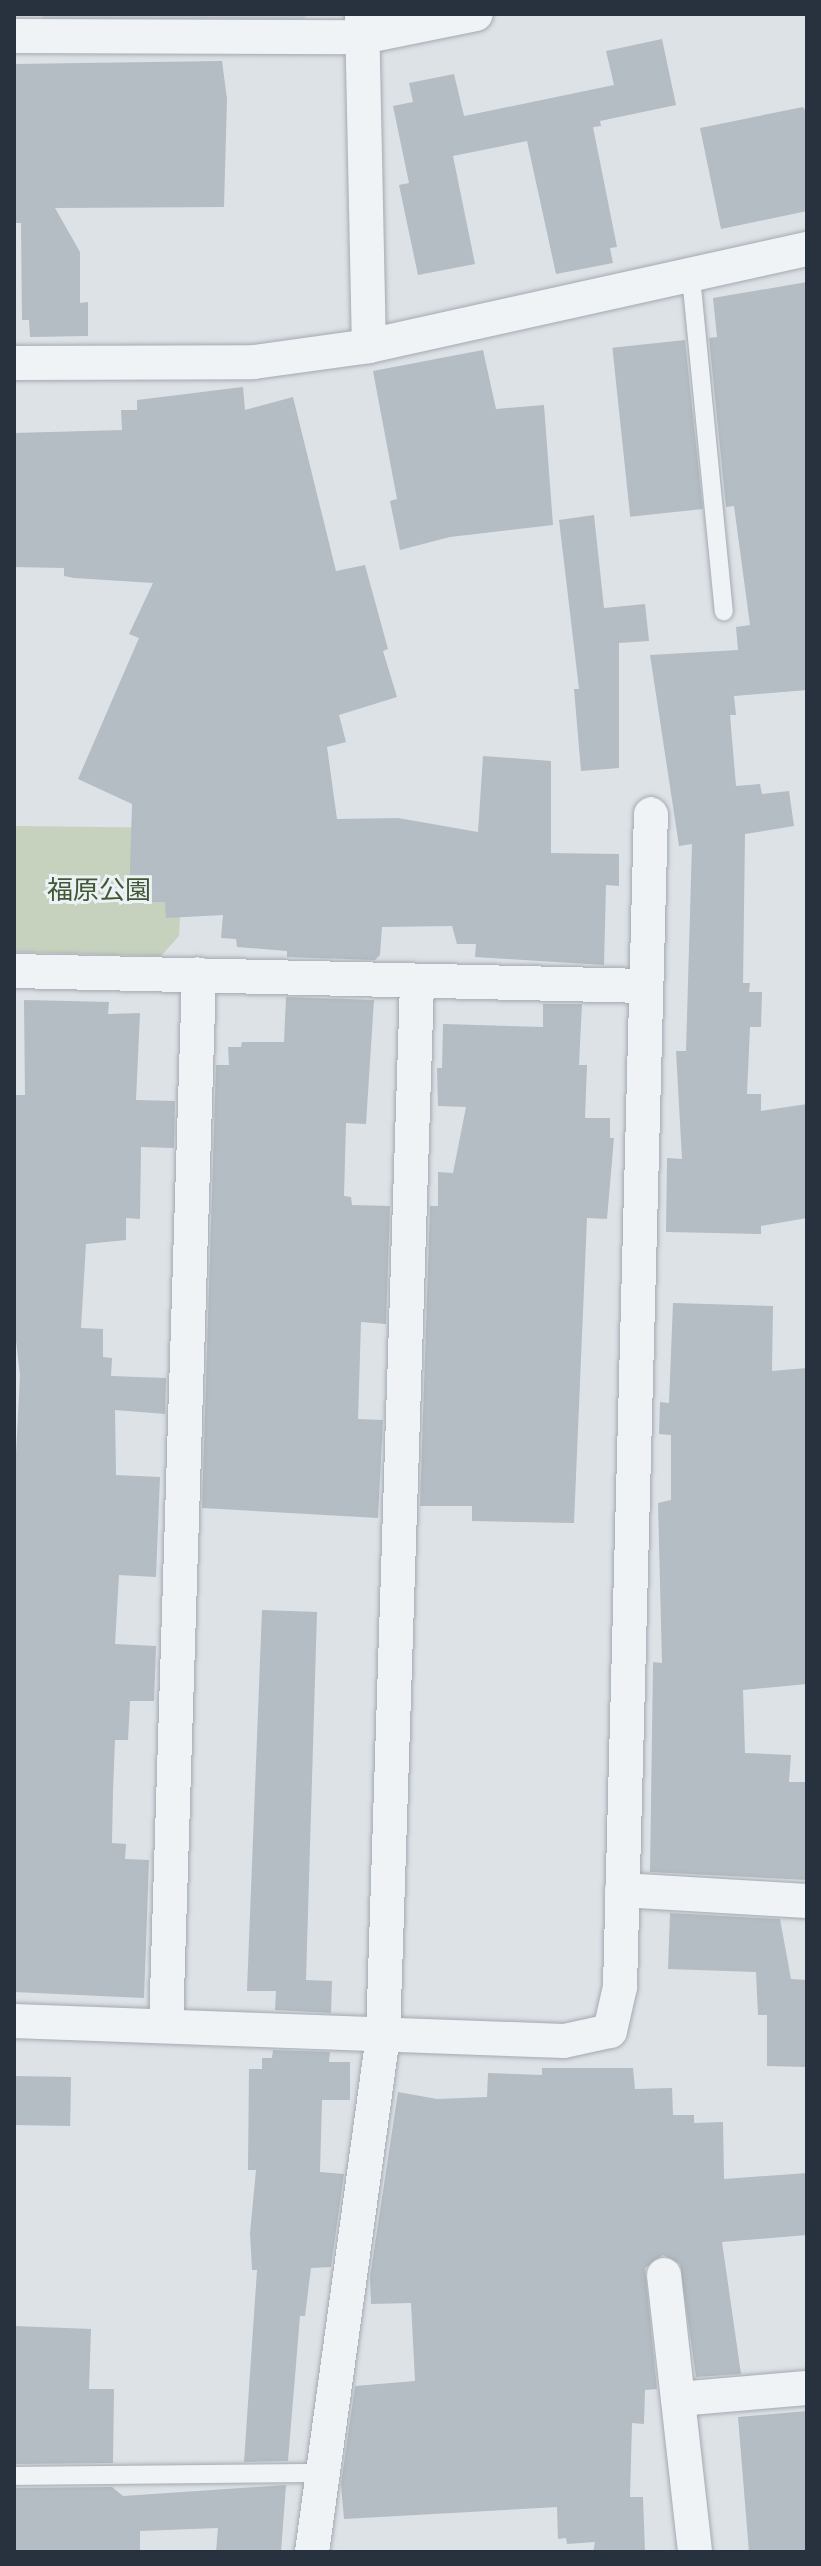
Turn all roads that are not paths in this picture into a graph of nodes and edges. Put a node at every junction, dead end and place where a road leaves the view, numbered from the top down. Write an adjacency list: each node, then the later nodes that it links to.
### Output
1 (476, 14): 2 (street)
2 (362, 26): 3 (street); 6 (street)
3 (14, 36)
4 (807, 249): 5 (street)
5 (691, 277): 6 (street); 8 (lane)
6 (369, 346): 7 (street)
7 (14, 363)
8 (724, 611)
9 (651, 814): 13 (street)
10 (14, 971): 11 (street)
11 (199, 975): 12 (street); 17 (street)
12 (417, 982): 13 (street); 18 (street)
13 (646, 986): 14 (street)
14 (622, 1890): 15 (street); 18 (street)
15 (807, 1901)
16 (14, 2021): 17 (street)
17 (166, 2026): 18 (street)
18 (383, 2036): 22 (street)
19 (664, 2275): 21 (street)
20 (807, 2388): 21 (street)
21 (678, 2399): 25 (street)
22 (324, 2473): 23 (lane); 24 (street)
23 (14, 2476)
24 (312, 2552)
25 (695, 2552)

